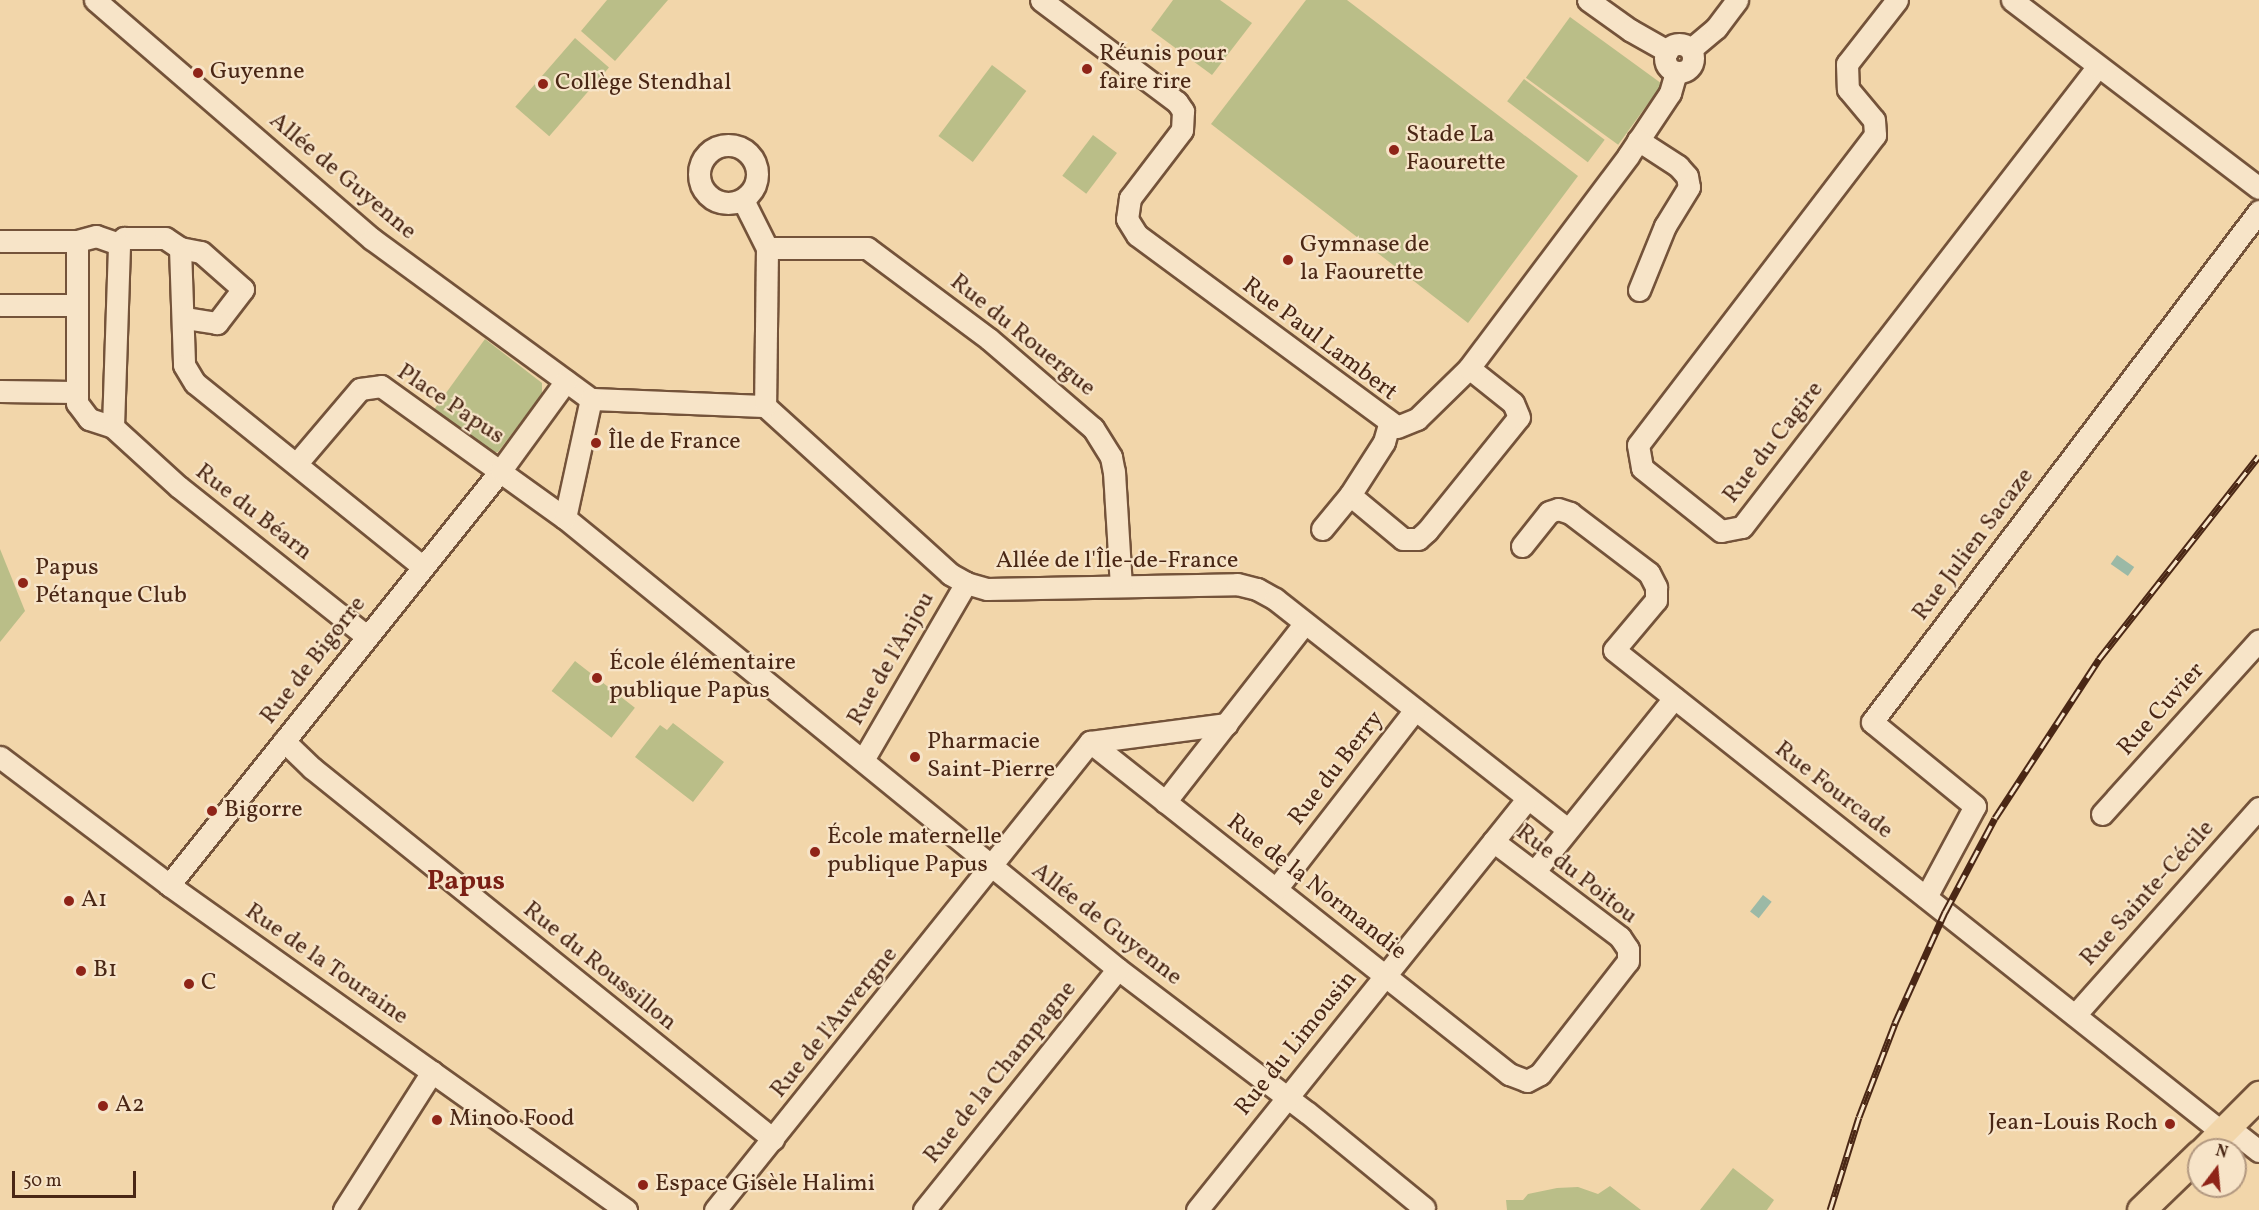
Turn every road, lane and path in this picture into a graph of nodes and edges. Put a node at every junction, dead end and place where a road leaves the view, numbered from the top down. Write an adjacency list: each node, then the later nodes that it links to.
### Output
1 (95, 0): 25 (street, Allée de Guyenne)
2 (1041, 0): 30 (street, Rue Paul Lambert)
3 (1588, 0): 8 (street)
4 (1737, 0): 7 (street)
5 (1897, 0): 9 (street, Rue du Cagire)
6 (2012, 0): 9 (street)
7 (1691, 49): 8 (street); 10 (street)
8 (1667, 51): 10 (street)
9 (2098, 66): 12 (street)
10 (1676, 72): 11 (street, Rue Paul Lambert)
11 (1638, 140): 20 (street); 24 (street, Rue Paul Lambert)
12 (2259, 188)
13 (743, 200): 19 (street)
14 (2259, 211): 61 (street, Rue Julien Sacaze)
15 (0, 241): 16 (street)
16 (77, 241): 17 (street); 22 (street)
17 (119, 244): 18 (street); 31 (street)
18 (180, 248): 23 (street); 23 (street)
19 (767, 248): 29 (street); 40 (street, Rue du Rouergue)
20 (1639, 290)
21 (0, 305): 22 (street)
22 (77, 305): 27 (street)
23 (184, 318): 32 (street)
24 (1469, 368): 30 (street, Rue Paul Lambert); 34 (street)
25 (566, 381): 28 (street, Allée de Guyenne); 33 (street)
26 (0, 391): 27 (street)
27 (74, 392): 31 (street, Rue du Béarn)
28 (591, 399): 29 (street); 35 (street)
29 (765, 406): 39 (street, Allée de l'Île-de-France)
30 (1389, 424): 34 (street)
31 (113, 427): 42 (street, Rue du Béarn)
32 (297, 463): 33 (street, Place Papus); 38 (street)
33 (501, 470): 35 (street, Allée de Guyenne); 38 (street, Rue de Bigorre)
34 (1350, 495): 36 (street)
35 (565, 518): 50 (street, Allée de Guyenne)
36 (1322, 529)
37 (1522, 546): 44 (street, Rue Fourcade)
38 (422, 566): 42 (street, Rue de Bigorre)
39 (966, 583): 40 (street, Allée de l'Île-de-France); 50 (street, Rue de l'Anjou)
40 (1121, 586): 41 (street, Allée de l'Île-de-France)
41 (1305, 623): 45 (street, Allée de l'Île-de-France); 46 (street)
42 (366, 636): 47 (street, Rue de Bigorre)
43 (2259, 640): 54 (street, Rue Cuvier)
44 (1674, 698): 55 (street); 61 (street, Rue Fourcade)
45 (1415, 710): 51 (street, Allée de l'Île-de-France); 60 (street, Rue du Berry)
46 (1227, 724): 48 (street); 52 (street)
47 (284, 741): 59 (street, Rue de Bigorre); 70 (street, Rue du Roussillon)
48 (1090, 742): 52 (street, Rue de la Normandie); 57 (street, Rue de l'Auvergne)
49 (0, 757): 59 (street, Rue de la Touraine)
50 (863, 760): 57 (street, Allée de Guyenne)
51 (1528, 798): 55 (street, Allée de l'Île-de-France); 56 (street, Rue du Limousin)
52 (1165, 801): 60 (street, Rue de la Normandie)
53 (2259, 808): 64 (street, Rue Sainte-Cécile)
54 (2102, 814)
55 (1567, 829): 58 (street)
56 (1493, 841): 58 (street, Rue du Poitou); 63 (street, Rue du Limousin)
57 (992, 867): 62 (street, Allée de Guyenne); 70 (street, Rue de l'Auvergne)
58 (1535, 871): 66 (street, Rue du Poitou)
59 (169, 885): 65 (street, Rue de la Touraine)
60 (1275, 889): 63 (street, Rue de la Normandie)
61 (1926, 897): 64 (street, Rue Fourcade)
62 (1118, 969): 68 (street, Allée de Guyenne); 77 (street, Rue de la Champagne)
63 (1385, 975): 66 (street, Rue de la Normandie); 68 (street, Rue du Limousin)
64 (2075, 1015): 69 (street, Rue Fourcade)
65 (432, 1072): 74 (street); 75 (street, Rue de la Touraine)
66 (1509, 1074)
67 (2259, 1095): 69 (main road)
68 (1287, 1097): 73 (street, Allée de Guyenne); 78 (street, Rue du Limousin)
69 (2218, 1136): 71 (street, Rue Fourcade)
70 (773, 1138): 76 (street, Rue de l'Auvergne)
71 (2259, 1151)
72 (2187, 1166): 79 (main road)
73 (1424, 1208)
74 (344, 1210)
75 (626, 1210)
76 (716, 1210)
77 (924, 1210)
78 (1197, 1210)
79 (2141, 1210)

